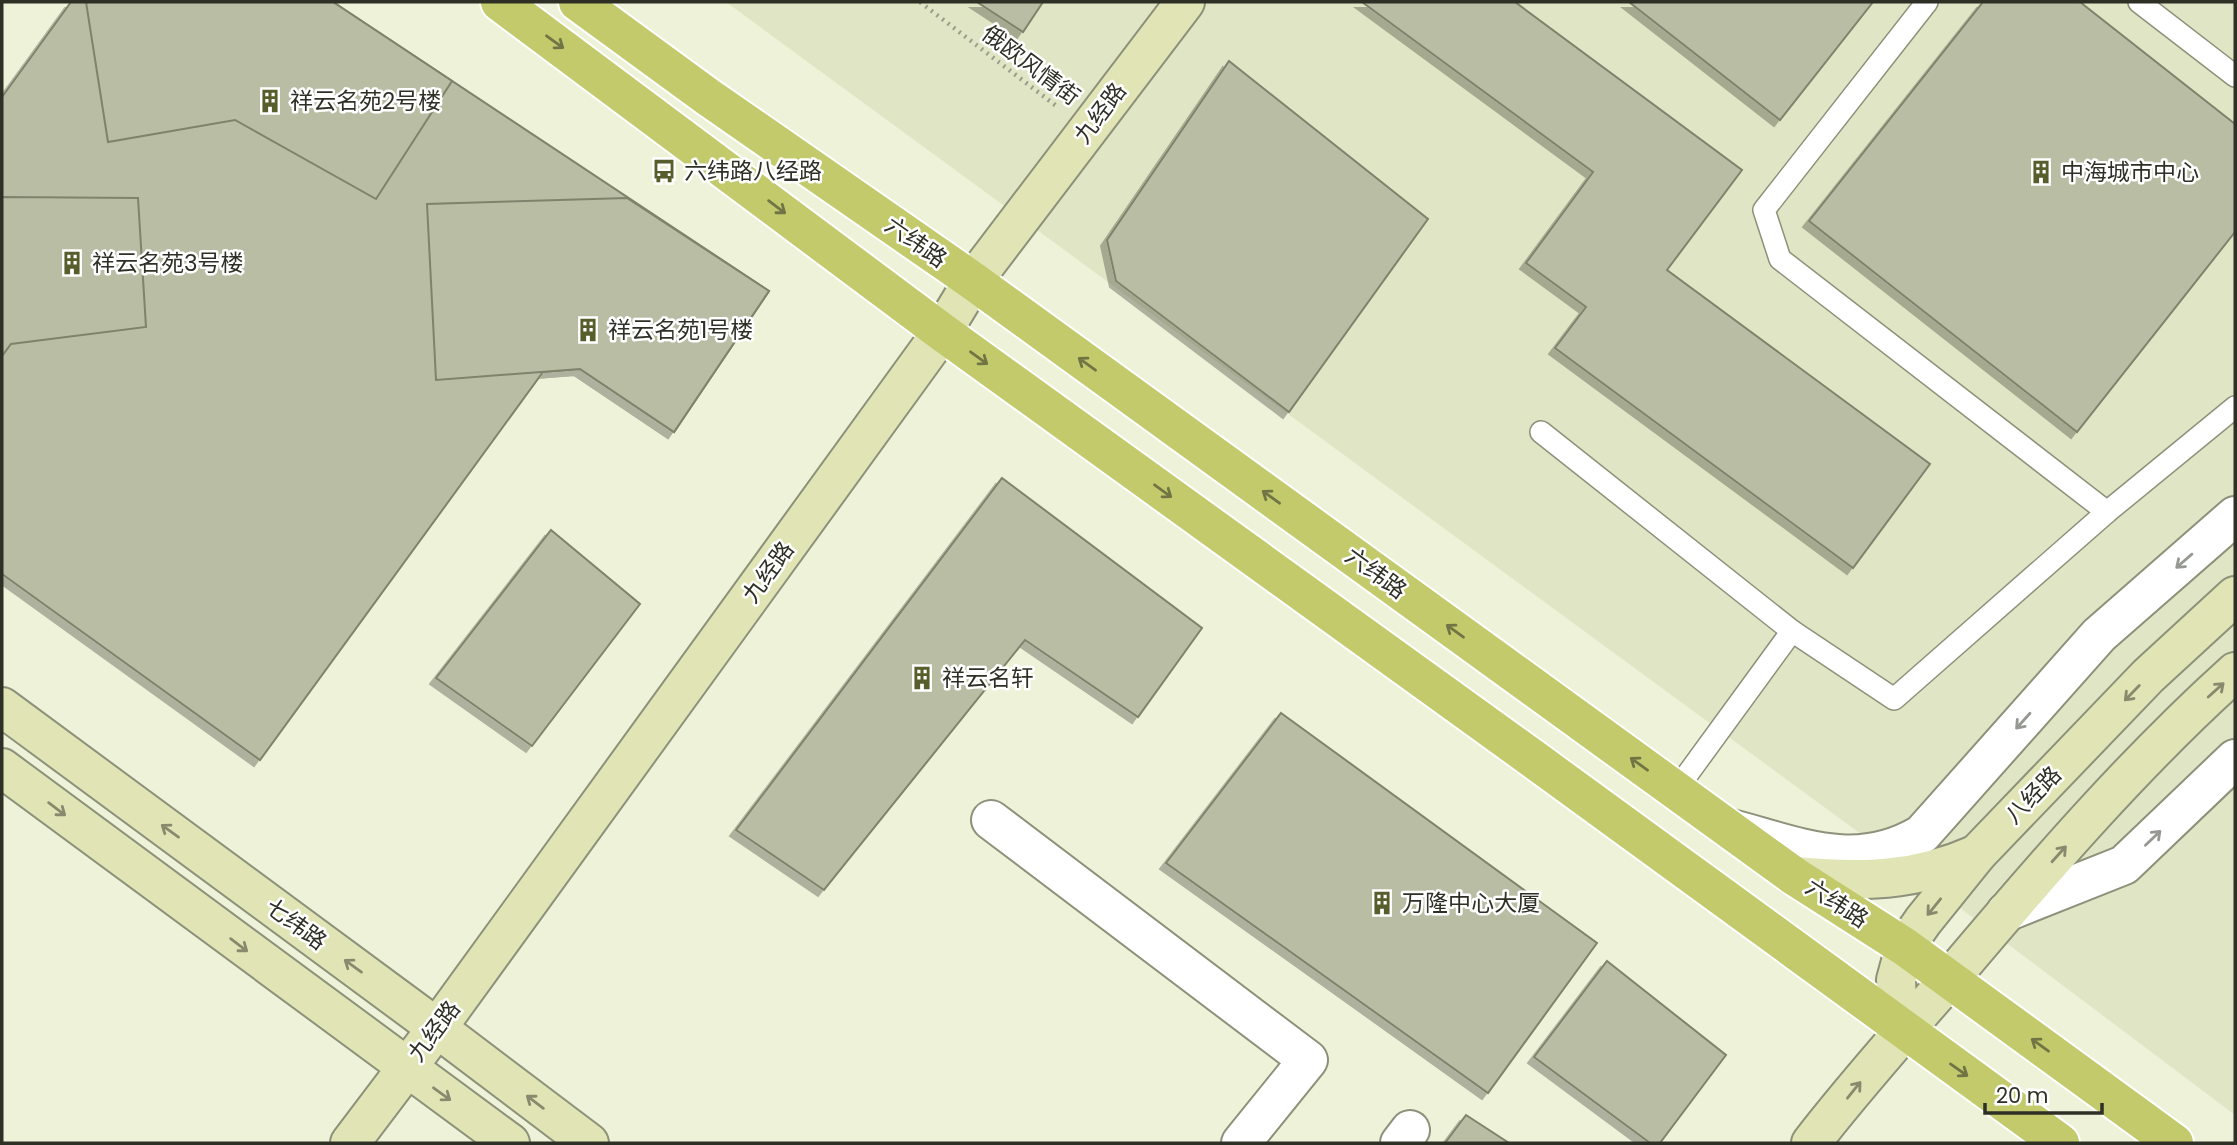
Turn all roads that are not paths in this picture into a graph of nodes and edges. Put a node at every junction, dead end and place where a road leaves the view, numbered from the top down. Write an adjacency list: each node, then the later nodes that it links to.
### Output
1 (500, 2): 8 (main road, one-way to 8)
2 (578, 2): 7 (main road, 六纬路)
3 (1185, 2): 7 (street, 九经路)
4 (1927, 2): 11 (lane)
5 (2139, 2): 6 (lane)
6 (2235, 76)
7 (973, 281): 8 (street, 九经路); 19 (main road, 六纬路, one-way to 7)
8 (942, 332): 27 (street, 九经路); 28 (main road, one-way to 28)
9 (2235, 407): 11 (lane)
10 (1541, 432): 14 (lane)
11 (2107, 512): 14 (lane)
12 (2235, 516): 21 (street, one-way to 21)
13 (2235, 596): 22 (street, 八经路, one-way to 22)
14 (1792, 631): 19 (lane)
15 (2235, 672): 24 (street, one-way to 15)
16 (2, 707): 27 (street, 七纬路, one-way to 16)
17 (2235, 759): 24 (street, one-way to 17)
18 (2, 768): 29 (street, one-way to 29)
19 (1676, 790): 21 (main road, 六纬路)
20 (992, 820): 33 (street)
21 (1728, 828): 23 (main road, 六纬路)
22 (1977, 854): 23 (street); 25 (street, 八经路, one-way to 25)
23 (1794, 876): 25 (main road, 六纬路)
24 (2006, 912): 26 (street)
25 (1905, 947): 26 (main road, 六纬路); 28 (street, 八经路)
26 (1949, 979): 28 (street); 36 (main road, 六纬路, one-way to 26)
27 (438, 1028): 29 (street, 九经路); 32 (street, 七纬路, one-way to 27)
28 (1903, 1030): 34 (street, one-way to 28); 35 (main road, one-way to 35)
29 (407, 1068): 30 (street, 九经路); 31 (street, one-way to 31)
30 (350, 1143)
31 (510, 1143)
32 (589, 1143)
33 (1241, 1143)
34 (1811, 1143)
35 (2060, 1143)
36 (2174, 1143)

